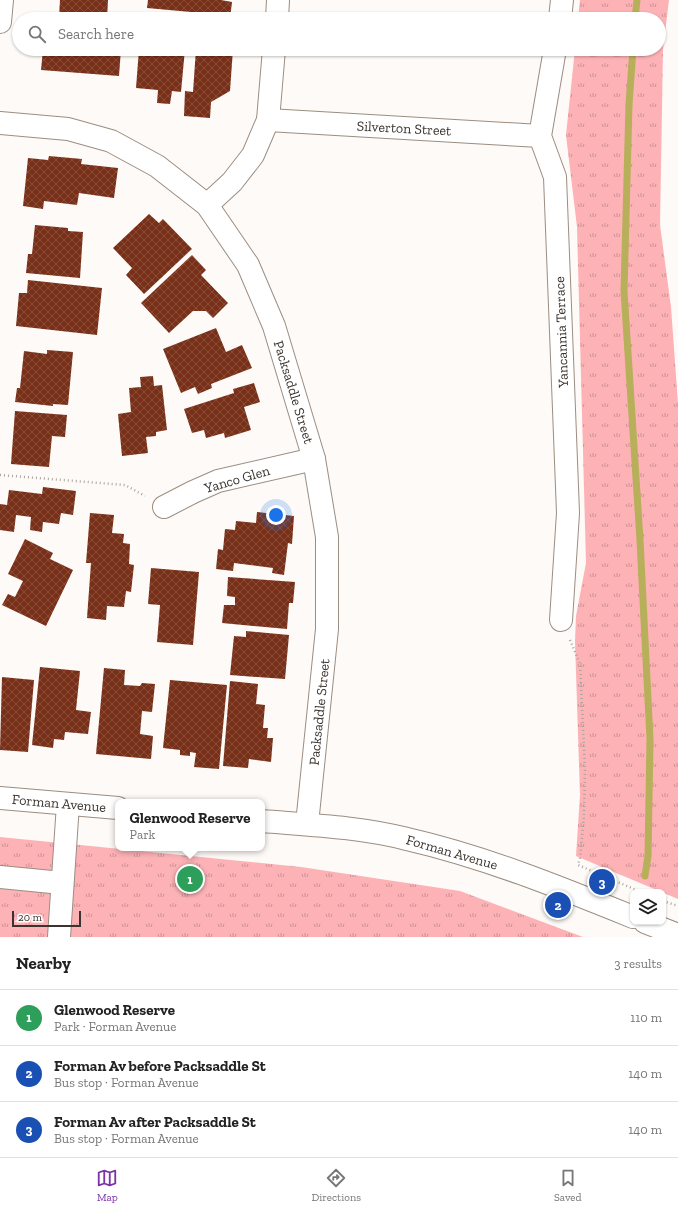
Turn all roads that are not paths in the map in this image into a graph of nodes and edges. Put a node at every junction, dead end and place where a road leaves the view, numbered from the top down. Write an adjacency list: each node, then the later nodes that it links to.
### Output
1 (2, 0): 6 (street)
2 (278, 0): 4 (street)
3 (562, 0): 5 (street)
4 (277, 12)
5 (561, 12)
6 (0, 22)
7 (273, 56): 9 (street)
8 (554, 56): 11 (street, Yancannia Terrace)
9 (268, 120): 11 (street, Silverton Street); 12 (street)
10 (0, 123): 12 (street, Packsaddle Street)
11 (540, 136): 15 (street, Yancannia Terrace)
12 (207, 204): 13 (street, Packsaddle Street)
13 (314, 459): 14 (street, Yanco Glen); 20 (street, Packsaddle Street)
14 (164, 507)
15 (561, 620)
16 (0, 798): 17 (street, Forman Avenue)
17 (68, 804): 18 (street, Forman Avenue); 22 (street)
18 (115, 808)
19 (265, 820): 20 (street, Forman Avenue)
20 (307, 824): 23 (street, Forman Avenue)
21 (0, 877): 22 (street)
22 (62, 883): 26 (street)
23 (630, 916)
24 (653, 925): 25 (street)
25 (678, 935)
26 (59, 937)

